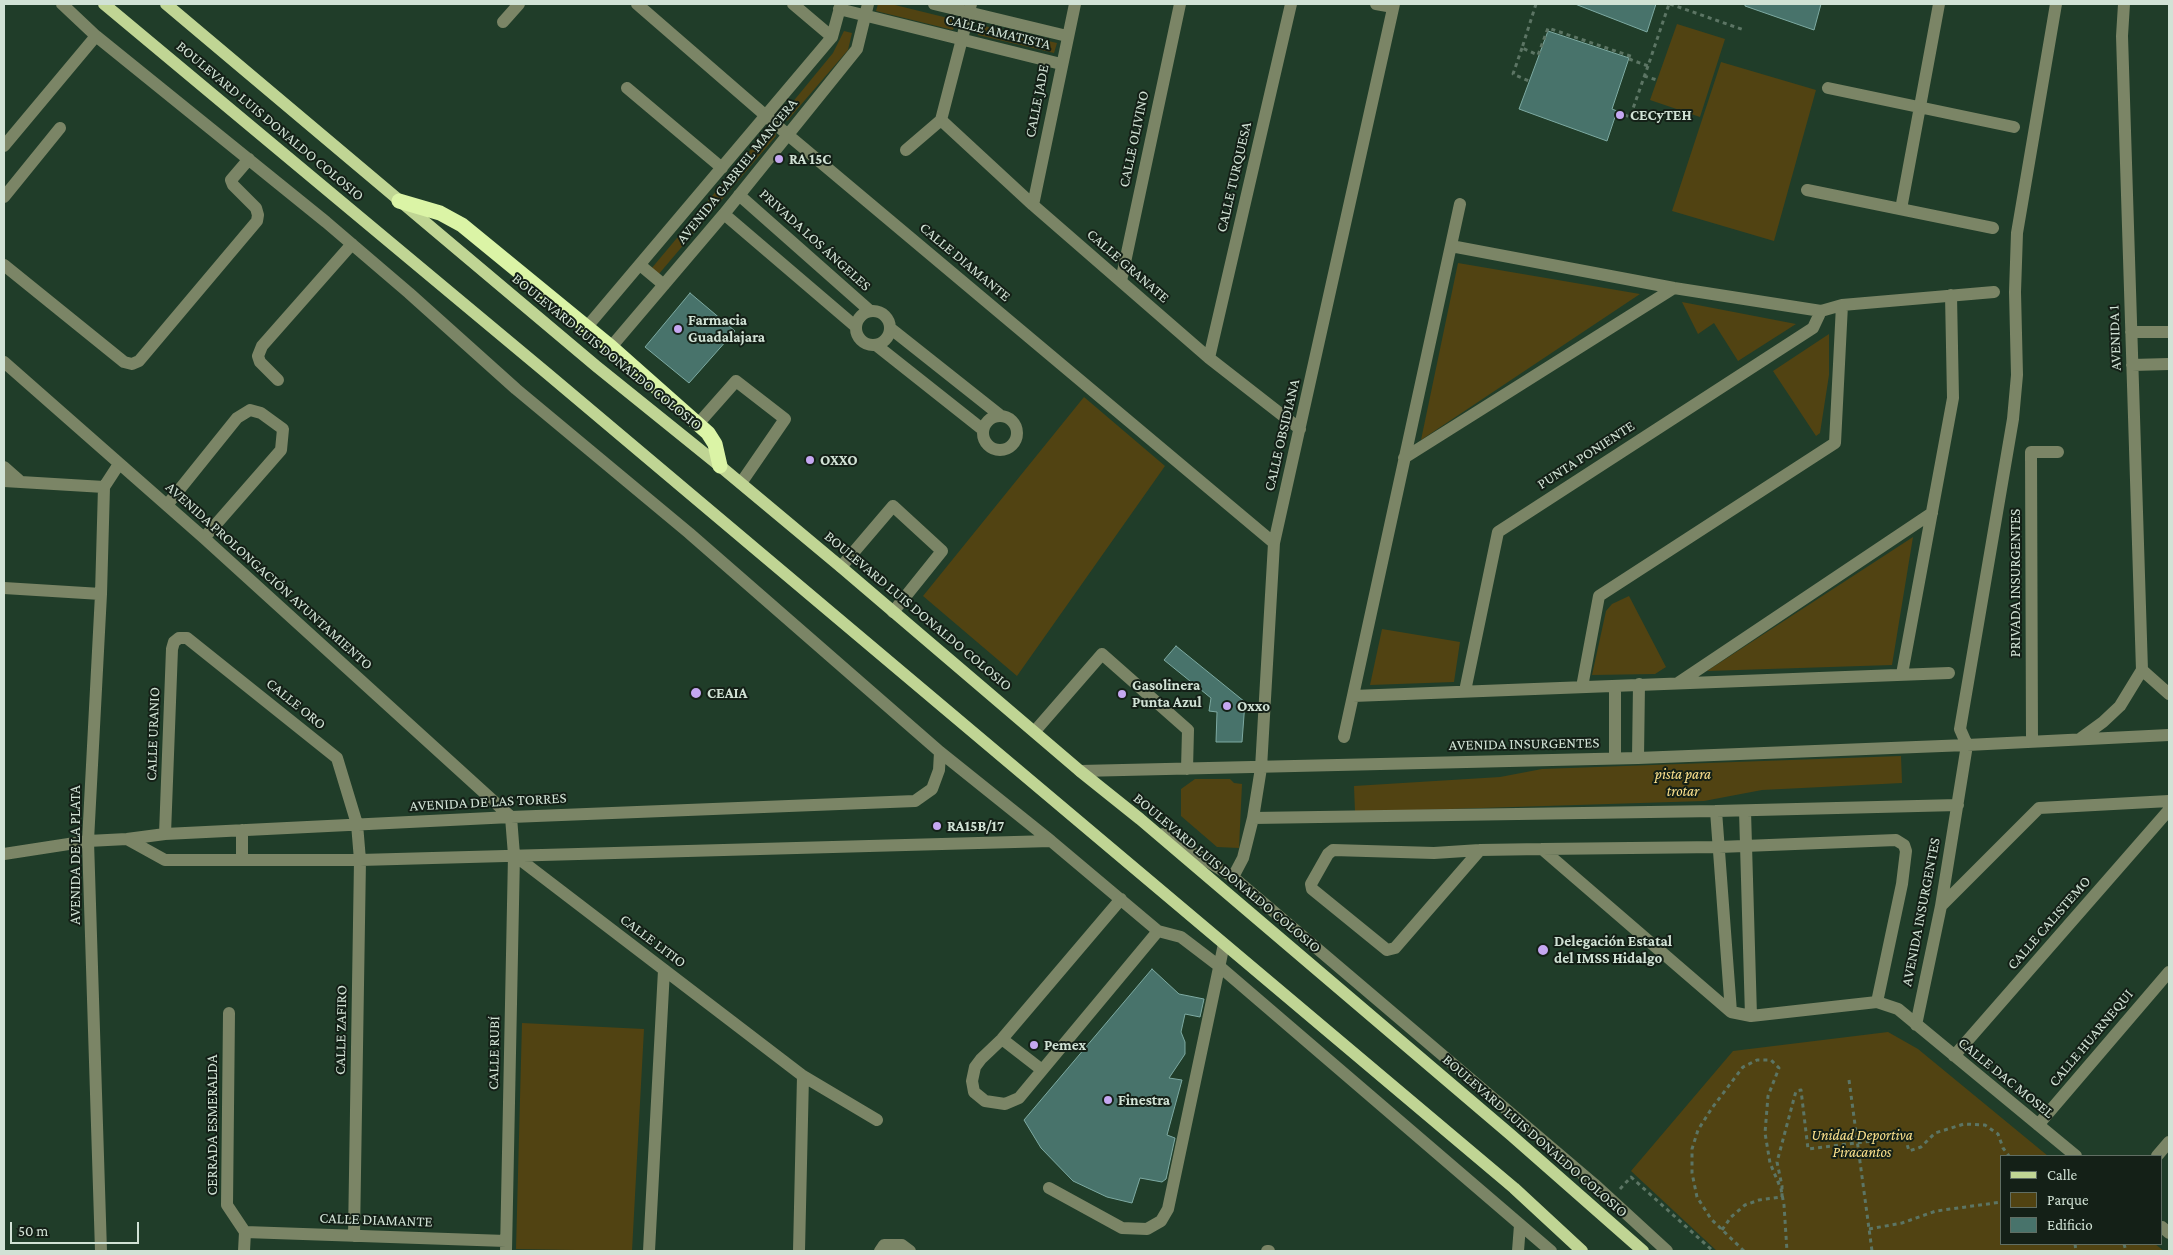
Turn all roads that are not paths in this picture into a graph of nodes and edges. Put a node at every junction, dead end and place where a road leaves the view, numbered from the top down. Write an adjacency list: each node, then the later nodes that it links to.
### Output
1 (62, 4): 20 (street)
2 (104, 4): 140 (main road, BOULEVARD LUIS DONALDO COLOSIO)
3 (166, 4): 40 (main road, BOULEVARD LUIS DONALDO COLOSIO)
4 (519, 4): 19 (street)
5 (638, 4): 28 (street, CALLE DIAMANTE)
6 (793, 4): 22 (street)
7 (934, 4): 17 (street, CALLE AMATISTA)
8 (1075, 4): 21 (street, CALLE JADE)
9 (1180, 4): 50 (street, CALLE OLIVINO)
10 (1291, 4): 65 (street, CALLE TURQUESA)
11 (1376, 4): 15 (street)
12 (1939, 4): 27 (street)
13 (2056, 4): 107 (street)
14 (2124, 4): 61 (street, AVENIDA 1)
15 (1393, 6): 72 (street, CALLE OBSIDIANA)
16 (840, 7): 18 (street, CALLE AMATISTA); 22 (street, AVENIDA GABRIEL MANCERA)
17 (970, 8): 21 (street, CALLE AMATISTA); 23 (street)
18 (867, 10): 23 (street, CALLE AMATISTA); 32 (street, AVENIDA GABRIEL MANCERA)
19 (503, 22)
20 (96, 36): 33 (street); 35 (street)
21 (1067, 36): 24 (street, CALLE JADE)
22 (832, 37): 28 (street, AVENIDA GABRIEL MANCERA)
23 (963, 40): 24 (street, CALLE AMATISTA); 29 (street)
24 (1061, 64): 42 (street, CALLE JADE)
25 (627, 88): 36 (street)
26 (1828, 88): 27 (street)
27 (1921, 107): 30 (street); 43 (street)
28 (767, 114): 32 (street, CALLE DIAMANTE); 36 (street, AVENIDA GABRIEL MANCERA)
29 (941, 120): 34 (street); 42 (street, CALLE GRANATE)
30 (2014, 126)
31 (60, 128): 39 (street)
32 (788, 134): 38 (street, AVENIDA GABRIEL MANCERA); 86 (street, CALLE DIAMANTE)
33 (4, 146)
34 (906, 150)
35 (249, 158): 46 (street); 48 (street)
36 (722, 168): 49 (street, AVENIDA GABRIEL MANCERA)
37 (1807, 190): 43 (street)
38 (739, 195): 44 (street, AVENIDA GABRIEL MANCERA); 56 (street, PRIVADA LOS ÁNGELES)
39 (4, 197)
40 (399, 201): 59 (highway); 77 (main road, BOULEVARD LUIS DONALDO COLOSIO)
41 (1460, 204): 47 (street)
42 (1033, 205): 50 (street, CALLE GRANATE)
43 (1901, 209): 45 (street)
44 (724, 214): 51 (street, AVENIDA GABRIEL MANCERA); 58 (street)
45 (1993, 228)
46 (352, 244): 69 (street); 108 (street)
47 (1451, 246): 52 (street); 75 (street)
48 (4, 265)
49 (640, 265): 51 (street); 59 (street, AVENIDA GABRIEL MANCERA)
50 (1121, 281): 65 (street, CALLE GRANATE)
51 (664, 285): 64 (street, AVENIDA GABRIEL MANCERA)
52 (1674, 288): 57 (street); 75 (street)
53 (1994, 292): 54 (street)
54 (1951, 295): 55 (street); 84 (street)
55 (1842, 305): 57 (street); 98 (street)
56 (869, 310): 58 (street); 60 (street)
57 (1821, 311): 99 (street, PUNTA PONIENTE)
58 (855, 326): 63 (street)
59 (586, 328): 64 (highway)
60 (890, 328): 63 (street); 70 (street)
61 (2131, 332): 62 (street); 68 (street, AVENIDA 1)
62 (2169, 332)
63 (876, 345): 73 (street)
64 (611, 347): 71 (highway)
65 (1209, 358): 72 (street, CALLE GRANATE)
66 (4, 362): 76 (street, AVENIDA PROLONGACIÓN AYUNTAMIENTO)
67 (2169, 364): 68 (street)
68 (2132, 365): 92 (street, AVENIDA 1)
69 (278, 380)
70 (1001, 416): 73 (street); 73 (street)
71 (698, 424): 77 (highway); 81 (street)
72 (1300, 429): 86 (street, CALLE OBSIDIANA)
73 (982, 430)
74 (2058, 452): 106 (street, PRIVADA INSURGENTES)
75 (1404, 458): 101 (street)
76 (119, 464): 82 (street); 83 (street, AVENIDA PROLONGACIÓN AYUNTAMIENTO)
77 (720, 466): 81 (main road, BOULEVARD LUIS DONALDO COLOSIO)
78 (4, 467): 80 (street)
79 (4, 481): 80 (street)
80 (21, 482): 82 (street)
81 (741, 483): 87 (main road, BOULEVARD LUIS DONALDO COLOSIO)
82 (104, 487): 89 (street, AVENIDA DE LA PLATA)
83 (167, 505): 85 (street, AVENIDA PROLONGACIÓN AYUNTAMIENTO); 85 (street)
84 (1932, 513): 94 (street); 95 (street)
85 (204, 538): 119 (street, AVENIDA PROLONGACIÓN AYUNTAMIENTO)
86 (1274, 543): 111 (street, CALLE OBSIDIANA)
87 (841, 567): 90 (main road, BOULEVARD LUIS DONALDO COLOSIO); 90 (street)
88 (4, 588): 89 (street)
89 (101, 594): 126 (street, AVENIDA DE LA PLATA)
90 (893, 612): 102 (main road, BOULEVARD LUIS DONALDO COLOSIO)
91 (179, 638): 122 (street, CALLE ORO); 124 (street, CALLE URANIO)
92 (2142, 670): 100 (street); 105 (street)
93 (1949, 673): 94 (street)
94 (1902, 674): 95 (street)
95 (1678, 683): 96 (street)
96 (1639, 684): 97 (street); 110 (street)
97 (1615, 686): 98 (street); 109 (street)
98 (1582, 687): 99 (street)
99 (1465, 691): 101 (street)
100 (2169, 694)
101 (1353, 696): 104 (street)
102 (1035, 731): 112 (street); 113 (main road, BOULEVARD LUIS DONALDO COLOSIO)
103 (2169, 735): 105 (street, AVENIDA INSURGENTES)
104 (1344, 737)
105 (2081, 738): 106 (street, AVENIDA INSURGENTES)
106 (2032, 741): 107 (street, AVENIDA INSURGENTES)
107 (1968, 746): 110 (street, AVENIDA INSURGENTES); 115 (street, AVENIDA INSURGENTES)
108 (940, 752): 119 (street, AVENIDA DE LAS TORRES); 127 (street)
109 (1615, 758): 110 (street, AVENIDA INSURGENTES); 111 (street, AVENIDA INSURGENTES)
110 (1638, 758)
111 (1261, 768): 112 (street, AVENIDA INSURGENTES); 120 (street, CALLE OBSIDIANA)
112 (1187, 770): 113 (street, AVENIDA INSURGENTES)
113 (1080, 771): 121 (main road, BOULEVARD LUIS DONALDO COLOSIO)
114 (2169, 801): 138 (street)
115 (1958, 805): 117 (street); 138 (street, AVENIDA INSURGENTES)
116 (2169, 810): 150 (street, CALLE CALISTEMO)
117 (1745, 811): 118 (street); 128 (street)
118 (1716, 812): 120 (street); 129 (street)
119 (511, 817): 122 (street, AVENIDA DE LAS TORRES); 133 (street)
120 (1253, 818): 136 (street, CALLE OBSIDIANA)
121 (1140, 819): 136 (street); 172 (main road, BOULEVARD LUIS DONALDO COLOSIO)
122 (357, 824): 123 (street, AVENIDA DE LAS TORRES); 135 (street, CALLE ZAFIRO)
123 (242, 830): 124 (street, AVENIDA DE LAS TORRES); 134 (street)
124 (165, 834): 125 (street, AVENIDA DE LAS TORRES)
125 (127, 839): 126 (street, AVENIDA DE LAS TORRES); 134 (street)
126 (88, 841): 132 (street, AVENIDA DE LAS TORRES); 163 (street, AVENIDA DE LA PLATA)
127 (1051, 841): 133 (street); 137 (street)
128 (1746, 845): 129 (street); 144 (street); 147 (street)
129 (1719, 846): 130 (street); 145 (street)
130 (1542, 849): 131 (street); 145 (street)
131 (1480, 850): 131 (street)
132 (4, 854)
133 (514, 855): 135 (street); 142 (street, CALLE LITIO); 162 (street, CALLE RUBÍ)
134 (242, 860): 135 (street)
135 (360, 860): 161 (street, CALLE ZAFIRO)
136 (1233, 877): 173 (street)
137 (1121, 898): 139 (street); 149 (street)
138 (1941, 906): 148 (street, AVENIDA INSURGENTES)
139 (1158, 931): 141 (street); 151 (street)
140 (1224, 944): 141 (street); 171 (main road, BOULEVARD LUIS DONALDO COLOSIO)
141 (1219, 966): 158 (street); 159 (street)
142 (664, 970): 152 (street, CALLE LITIO); 165 (street)
143 (2169, 972): 154 (street, CALLE HUARNEQUI)
144 (1877, 1002): 147 (street); 148 (street, CALLE DAC MOSEL)
145 (1731, 1012): 147 (street)
146 (229, 1013): 160 (street, CERRADA ESMERALDA)
147 (1752, 1016)
148 (1916, 1025): 150 (street, CALLE DAC MOSEL)
149 (1002, 1039): 151 (street); 151 (street)
150 (1954, 1056): 154 (street, CALLE DAC MOSEL)
151 (1042, 1070)
152 (803, 1076): 153 (street, CALLE LITIO); 166 (street)
153 (877, 1120)
154 (2038, 1126): 156 (street, CALLE DAC MOSEL)
155 (2169, 1142): 157 (street)
156 (2075, 1155)
157 (2158, 1155)
158 (1049, 1188)
159 (1520, 1224): 169 (street); 170 (street)
160 (245, 1232): 161 (street, CALLE DIAMANTE); 164 (street)
161 (354, 1236): 162 (street, CALLE DIAMANTE)
162 (506, 1246)
163 (100, 1251)
164 (244, 1251)
165 (649, 1251)
166 (799, 1251)
167 (880, 1251): 168 (street)
168 (910, 1251)
169 (1518, 1251)
170 (1552, 1251)
171 (1582, 1251)
172 (1643, 1251)
173 (1667, 1251)

